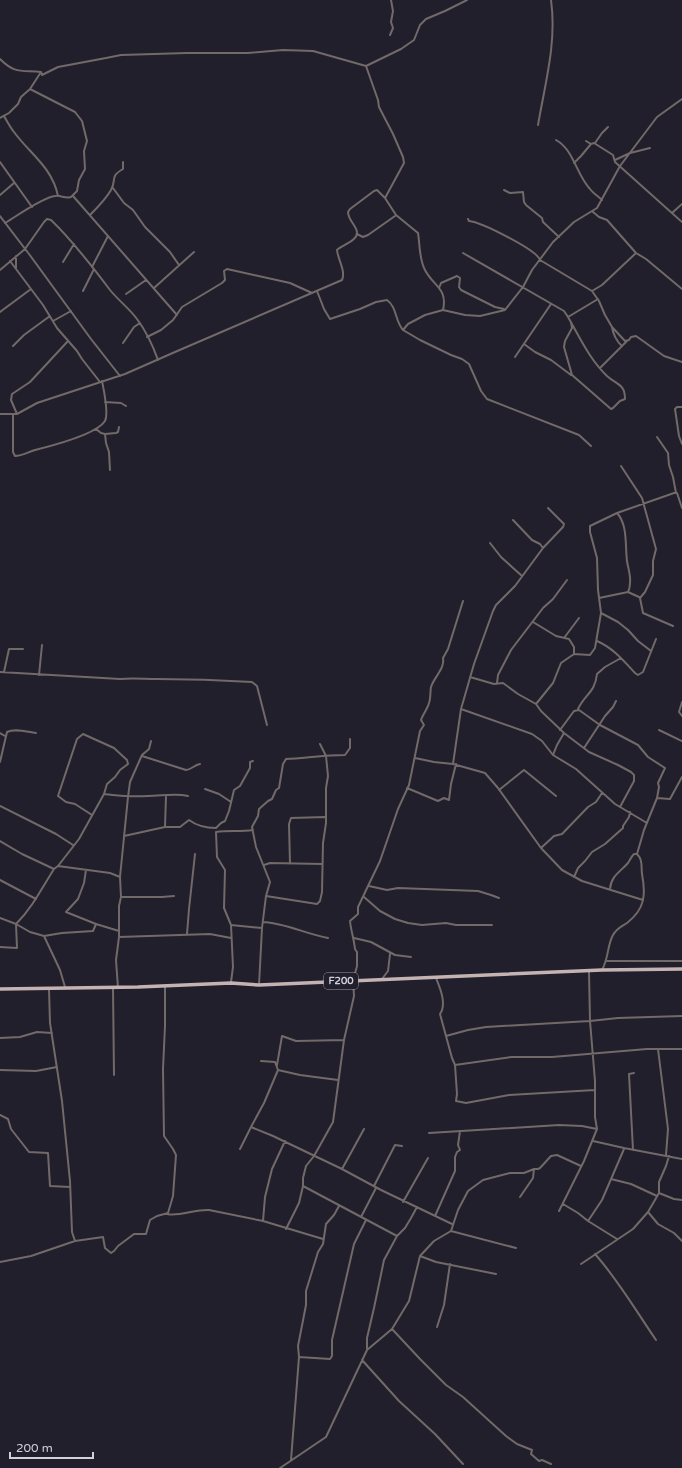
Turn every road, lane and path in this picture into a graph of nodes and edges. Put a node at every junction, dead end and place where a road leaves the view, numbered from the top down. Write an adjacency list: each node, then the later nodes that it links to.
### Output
1 (391, 0): 4 (street)
2 (467, 0): 6 (street)
3 (551, 0): 12 (street)
4 (390, 35)
5 (0, 59): 7 (street)
6 (366, 66): 7 (street); 32 (street)
7 (41, 72): 8 (street)
8 (30, 89): 10 (street); 31 (street)
9 (682, 99): 19 (street)
10 (4, 116): 11 (street); 30 (street)
11 (0, 118)
12 (538, 125)
13 (608, 127): 16 (street)
14 (556, 140): 23 (street)
15 (586, 141): 17 (street)
16 (596, 143): 17 (street); 20 (street)
17 (591, 144): 23 (street)
18 (650, 148): 19 (street)
19 (630, 153): 20 (street); 24 (street)
20 (615, 160): 24 (street)
21 (123, 162): 27 (street)
22 (1, 163): 25 (street); 26 (street)
23 (574, 163): 33 (street)
24 (620, 166): 33 (street); 37 (street)
25 (0, 167)
26 (14, 183): 29 (street); 35 (street)
27 (113, 188): 38 (street); 56 (street)
28 (504, 190): 46 (street)
29 (0, 195)
30 (58, 196): 31 (street); 35 (street)
31 (73, 196): 38 (street)
32 (385, 198): 40 (street); 44 (street)
33 (602, 200): 36 (street)
34 (682, 204): 37 (street)
35 (32, 207): 43 (street)
36 (593, 211): 46 (street); 51 (street)
37 (672, 213): 42 (street)
38 (90, 215): 45 (street)
39 (0, 216): 43 (street)
40 (396, 216): 44 (street); 64 (street)
41 (468, 219): 54 (street)
42 (682, 222)
43 (5, 223): 48 (street)
44 (357, 234): 67 (street)
45 (108, 236): 57 (street); 60 (street)
46 (559, 237): 54 (street)
47 (74, 244): 48 (street); 55 (street); 57 (street)
48 (25, 249): 52 (street); 76 (street)
49 (194, 252): 56 (street)
50 (463, 253): 61 (street)
51 (636, 253): 65 (street); 68 (street)
52 (16, 256): 53 (street); 58 (street)
53 (10, 260): 58 (street); 59 (street)
54 (540, 260): 61 (street); 68 (street)
55 (63, 262)
56 (179, 265): 62 (street)
57 (93, 268): 66 (street); 82 (street)
58 (16, 269): 63 (street)
59 (0, 270)
60 (146, 280): 62 (street); 70 (street)
61 (523, 287): 72 (street); 74 (street)
62 (154, 288): 78 (street)
63 (31, 289): 75 (street); 77 (street)
64 (439, 289): 73 (street); 74 (street)
65 (682, 289)
66 (83, 291)
67 (317, 291): 69 (street); 84 (street)
68 (592, 292): 71 (street)
69 (312, 293): 78 (street); 93 (street)
70 (126, 294)
71 (598, 299): 79 (street); 83 (street)
72 (551, 304): 79 (street); 89 (street)
73 (443, 310): 74 (street); 84 (street)
74 (505, 310)
75 (0, 312)
76 (70, 312): 80 (street); 97 (street)
77 (50, 316): 80 (street); 90 (street)
78 (177, 316): 85 (street)
79 (568, 317): 81 (street)
80 (53, 321): 86 (street)
81 (571, 322): 95 (street); 96 (street)
82 (140, 324): 85 (street); 88 (street)
83 (612, 327): 87 (street); 91 (street)
84 (402, 330): 110 (street)
85 (147, 337): 93 (street)
86 (68, 341): 98 (street); 103 (street)
87 (627, 341): 91 (street); 94 (street)
88 (123, 343)
89 (524, 344): 92 (street); 96 (street)
90 (13, 346)
91 (622, 346): 95 (street)
92 (515, 357)
93 (158, 360): 97 (street)
94 (682, 362)
95 (600, 368): 96 (street)
96 (572, 375)
97 (120, 376): 98 (street)
98 (101, 382): 99 (street); 103 (street)
99 (106, 402): 100 (street); 106 (street)
100 (126, 406)
101 (682, 407): 109 (street)
102 (0, 414): 104 (street)
103 (17, 414): 104 (street)
104 (13, 415): 106 (street)
105 (119, 427): 107 (street)
106 (96, 429): 107 (street)
107 (105, 434): 112 (street)
108 (656, 437): 113 (street)
109 (682, 444)
110 (591, 446)
111 (621, 466): 114 (street)
112 (110, 470)
113 (676, 493): 114 (street); 116 (street)
114 (644, 504): 117 (street); 125 (street)
115 (548, 508): 120 (street)
116 (682, 508)
117 (616, 513): 123 (street); 124 (street)
118 (514, 520): 120 (street)
119 (490, 543): 121 (street)
120 (543, 548): 121 (street)
121 (522, 576): 142 (street)
122 (567, 580): 129 (street)
123 (628, 592): 124 (street); 125 (street)
124 (599, 598): 127 (street)
125 (640, 598): 130 (street)
126 (462, 601): 166 (street)
127 (600, 613): 133 (street); 136 (street)
128 (579, 618): 131 (street)
129 (534, 622): 131 (street); 143 (street)
130 (673, 626)
131 (564, 638): 137 (street)
132 (656, 639): 136 (street)
133 (597, 641): 137 (street); 138 (street)
134 (42, 645): 141 (street)
135 (23, 649): 140 (street)
136 (651, 651): 138 (street)
137 (574, 654): 146 (street)
138 (621, 658): 148 (street)
139 (0, 672): 140 (street)
140 (4, 672): 141 (street)
141 (39, 675): 150 (street)
142 (470, 677): 143 (street); 147 (street)
143 (497, 683): 146 (street)
144 (616, 701): 151 (street)
145 (682, 702): 149 (street)
146 (536, 704): 152 (street)
147 (461, 709): 163 (street); 170 (street)
148 (578, 709): 151 (street); 152 (street)
149 (682, 716)
150 (267, 725)
151 (600, 725): 162 (street); 182 (street)
152 (560, 730): 156 (street)
153 (660, 730): 160 (street)
154 (0, 733): 157 (street)
155 (36, 733): 157 (street)
156 (564, 733): 162 (street); 163 (street)
157 (5, 736): 168 (street)
158 (350, 739): 165 (street)
159 (151, 741): 164 (street)
160 (682, 741)
161 (320, 744): 165 (street)
162 (584, 748): 185 (street)
163 (554, 755): 176 (street)
164 (142, 756): 169 (street); 181 (street)
165 (326, 756): 188 (street); 192 (street)
166 (415, 758): 170 (street); 173 (street)
167 (252, 761): 183 (street)
168 (0, 762)
169 (200, 764)
170 (453, 764): 171 (street)
171 (456, 764): 173 (street); 175 (street)
172 (682, 778): 182 (street)
173 (408, 788): 209 (street)
174 (205, 789): 183 (street)
175 (499, 790): 180 (street); 197 (street)
176 (602, 793): 185 (street); 197 (street)
177 (104, 794): 181 (street); 187 (street); 187 (street)
178 (166, 796): 179 (street); 181 (street); 190 (street)
179 (188, 796)
180 (556, 796)
181 (128, 797): 194 (street)
182 (657, 798): 189 (street)
183 (231, 802): 191 (street)
184 (0, 806): 196 (street)
185 (620, 808): 186 (street)
186 (630, 812): 189 (street); 207 (street)
187 (92, 815): 196 (street)
188 (325, 817): 200 (street); 201 (street)
189 (647, 822): 199 (street)
190 (165, 828): 191 (street); 194 (street)
191 (216, 828): 193 (street)
192 (253, 830): 193 (street); 202 (street)
193 (216, 832): 222 (street)
194 (124, 836): 206 (street)
195 (0, 841): 204 (street)
196 (73, 845): 203 (street)
197 (541, 848): 207 (street)
198 (195, 854): 226 (street)
199 (638, 854): 210 (street); 217 (street)
200 (290, 864): 201 (street); 202 (street)
201 (322, 864): 212 (street)
202 (264, 865): 212 (street)
203 (58, 866): 204 (street); 205 (street)
204 (54, 869): 216 (street)
205 (86, 870): 206 (street); 221 (street)
206 (120, 876): 213 (street)
207 (574, 877): 210 (street)
208 (0, 880): 216 (street)
209 (369, 886): 214 (street); 215 (street)
210 (610, 889): 217 (street)
211 (174, 896): 213 (street)
212 (266, 896): 219 (street)
213 (121, 897): 225 (street)
214 (363, 897): 223 (street); 231 (street)
215 (499, 898)
216 (36, 899): 220 (street)
217 (643, 900): 235 (street)
218 (0, 918): 220 (street)
219 (262, 922): 224 (street); 230 (street)
220 (16, 924): 227 (street); 232 (street)
221 (96, 924): 225 (street); 227 (street)
222 (231, 925): 224 (street); 229 (street)
223 (492, 925)
224 (262, 928): 244 (street)
225 (119, 931): 228 (street)
226 (188, 934): 228 (street); 229 (street)
227 (44, 936): 250 (street)
228 (119, 936): 247 (street)
229 (231, 938): 243 (street)
230 (328, 938)
231 (354, 938): 233 (street); 242 (street)
232 (0, 947)
233 (390, 953): 234 (street); 241 (street)
234 (411, 957)
235 (607, 961): 236 (street); 238 (street)
236 (682, 961)
237 (682, 968): 238 (main road, F200)
238 (602, 970): 239 (main road, F200)
239 (589, 972): 240 (main road, F200); 252 (street)
240 (436, 978): 241 (main road, F200); 254 (street)
241 (381, 980): 242 (main road, F200)
242 (353, 981): 244 (main road, F200); 256 (street)
243 (231, 983): 244 (main road, F200); 245 (main road, F200)
244 (259, 985)
245 (165, 986): 247 (main road, F200); 302 (street)
246 (113, 988): 247 (main road, F200); 250 (main road, F200); 267 (street)
247 (118, 988)
248 (0, 989): 249 (main road, F200)
249 (49, 989): 250 (main road, F200); 253 (street)
250 (65, 989)
251 (682, 1016): 252 (street)
252 (590, 1021): 254 (street); 259 (street)
253 (52, 1033): 255 (street); 263 (street)
254 (446, 1036): 262 (street)
255 (0, 1038)
256 (344, 1040): 261 (street); 268 (street)
257 (682, 1049): 258 (street)
258 (658, 1050): 259 (street); 282 (street)
259 (592, 1054): 262 (street); 269 (street)
260 (261, 1061): 261 (street)
261 (277, 1065): 265 (street)
262 (455, 1065): 269 (street)
263 (57, 1066): 264 (street); 291 (street)
264 (0, 1070)
265 (278, 1070): 268 (street); 271 (street)
266 (634, 1073): 281 (street)
267 (114, 1075)
268 (338, 1080): 283 (street)
269 (595, 1090): 272 (street)
270 (0, 1115): 291 (street)
271 (251, 1127): 276 (street); 280 (street)
272 (597, 1128): 274 (street); 277 (street)
273 (364, 1129): 287 (street)
274 (460, 1131): 275 (street); 303 (street)
275 (429, 1134)
276 (285, 1141): 283 (street); 307 (street)
277 (593, 1141): 279 (street); 286 (street)
278 (402, 1146): 292 (street)
279 (624, 1148): 281 (street); 289 (street)
280 (240, 1149)
281 (633, 1150): 282 (street)
282 (667, 1155): 285 (street); 293 (street)
283 (314, 1156): 287 (street); 290 (street)
284 (428, 1158): 296 (street)
285 (682, 1159)
286 (581, 1166): 288 (street); 297 (street)
287 (342, 1169): 292 (street)
288 (534, 1169): 294 (street); 308 (street)
289 (611, 1179): 293 (street); 306 (street)
290 (303, 1186): 298 (street); 309 (street)
291 (70, 1187): 314 (street)
292 (375, 1187): 296 (street); 304 (street)
293 (658, 1195): 295 (street); 301 (street)
294 (520, 1197)
295 (682, 1200)
296 (403, 1202): 299 (street)
297 (563, 1204): 300 (street); 306 (street)
298 (339, 1206): 304 (street); 313 (street)
299 (417, 1207): 303 (street); 311 (street)
300 (559, 1211)
301 (648, 1212): 312 (street); 315 (street)
302 (167, 1214): 307 (street); 314 (street)
303 (435, 1216): 308 (street)
304 (361, 1217): 305 (street)
305 (366, 1220): 311 (street); 327 (street)
306 (588, 1221): 312 (street)
307 (263, 1222): 309 (street)
308 (452, 1224): 310 (street)
309 (286, 1229): 313 (street)
310 (450, 1231): 316 (street); 318 (street)
311 (397, 1236): 326 (street)
312 (617, 1239): 317 (street)
313 (324, 1240): 327 (street)
314 (75, 1241): 319 (street)
315 (682, 1241)
316 (516, 1248)
317 (595, 1254): 321 (street); 325 (street)
318 (420, 1256): 320 (street); 324 (street)
319 (0, 1262)
320 (450, 1264): 322 (street); 323 (street)
321 (581, 1264)
322 (496, 1274)
323 (437, 1327)
324 (392, 1329): 326 (street); 331 (street)
325 (656, 1340)
326 (367, 1350): 328 (street)
327 (300, 1357): 329 (street)
328 (362, 1360): 329 (street); 330 (street)
329 (292, 1460): 332 (street)
330 (463, 1464)
331 (551, 1464)
332 (280, 1468)

